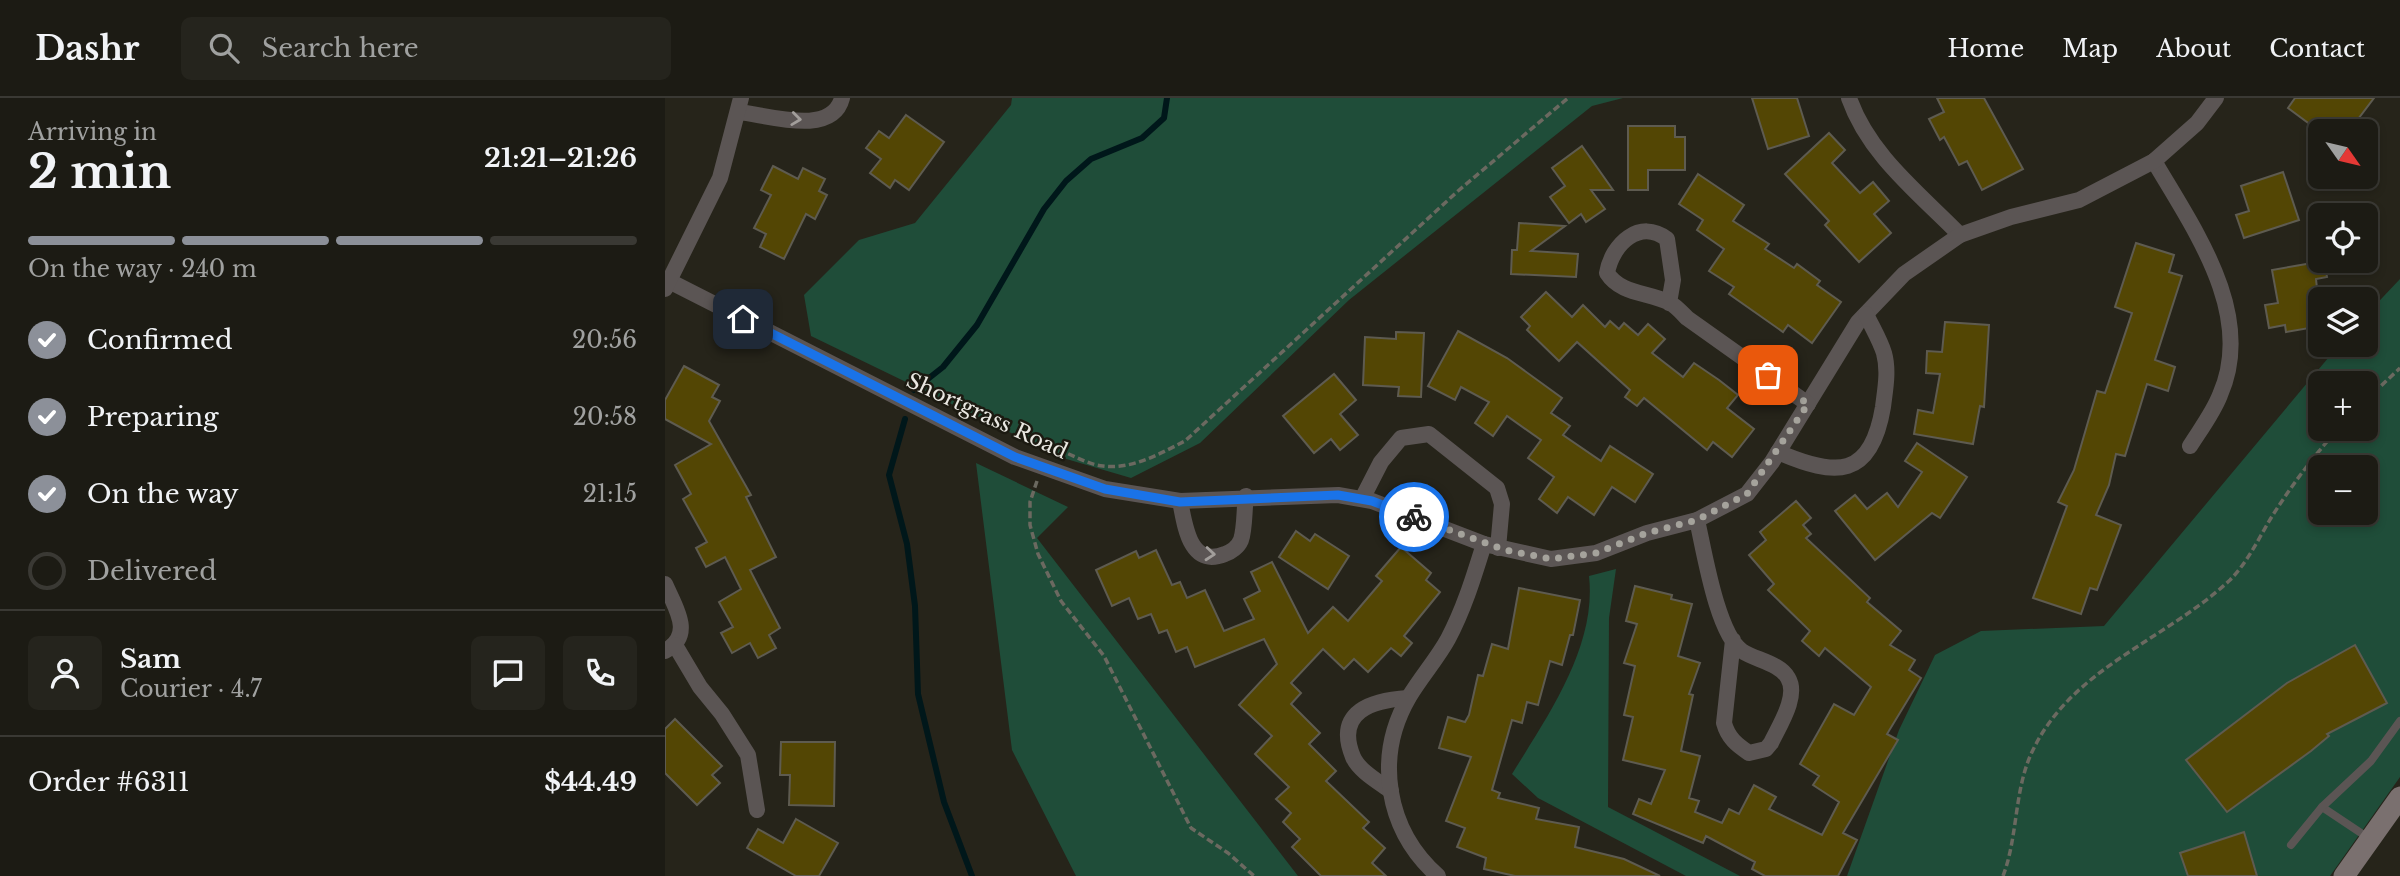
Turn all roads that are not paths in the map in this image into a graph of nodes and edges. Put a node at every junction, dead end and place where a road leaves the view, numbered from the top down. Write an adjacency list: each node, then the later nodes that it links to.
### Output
1 (842, 98): 4 (street, one-way to 1)
2 (1849, 98): 6 (street)
3 (2216, 98): 5 (street, Shortgrass Road)
4 (740, 105): 7 (street)
5 (2154, 161): 6 (street, Shortgrass Road); 11 (street)
6 (1960, 235): 9 (street, Shortgrass Road)
7 (666, 283): 15 (street, Shortgrass Road)
8 (1669, 303): 8 (street); 10 (street)
9 (1866, 314): 10 (street, Shortgrass Road); 12 (street)
10 (1808, 404): 12 (street, Shortgrass Road)
11 (2190, 446)
12 (1778, 452): 16 (street, Shortgrass Road)
13 (1246, 496): 14 (street, Shortgrass Road); 15 (street, Shortgrass Road); 15 (street, one-way to 13)
14 (1362, 499): 17 (street, Shortgrass Road); 17 (street)
15 (1180, 502)
16 (1697, 520): 17 (street, Shortgrass Road); 19 (street)
17 (1491, 546): 21 (street)
18 (665, 584): 20 (street)
19 (1733, 640): 19 (street)
20 (670, 648): 26 (street)
21 (1408, 698): 23 (street); 23 (street)
22 (2400, 721): 25 (lane)
23 (1391, 791): 29 (street)
24 (2400, 797): 27 (street)
25 (2322, 807): 27 (lane); 28 (lane)
26 (757, 810)
27 (2370, 839): 30 (street)
28 (2291, 845)
29 (1438, 876)
30 (2344, 876)

